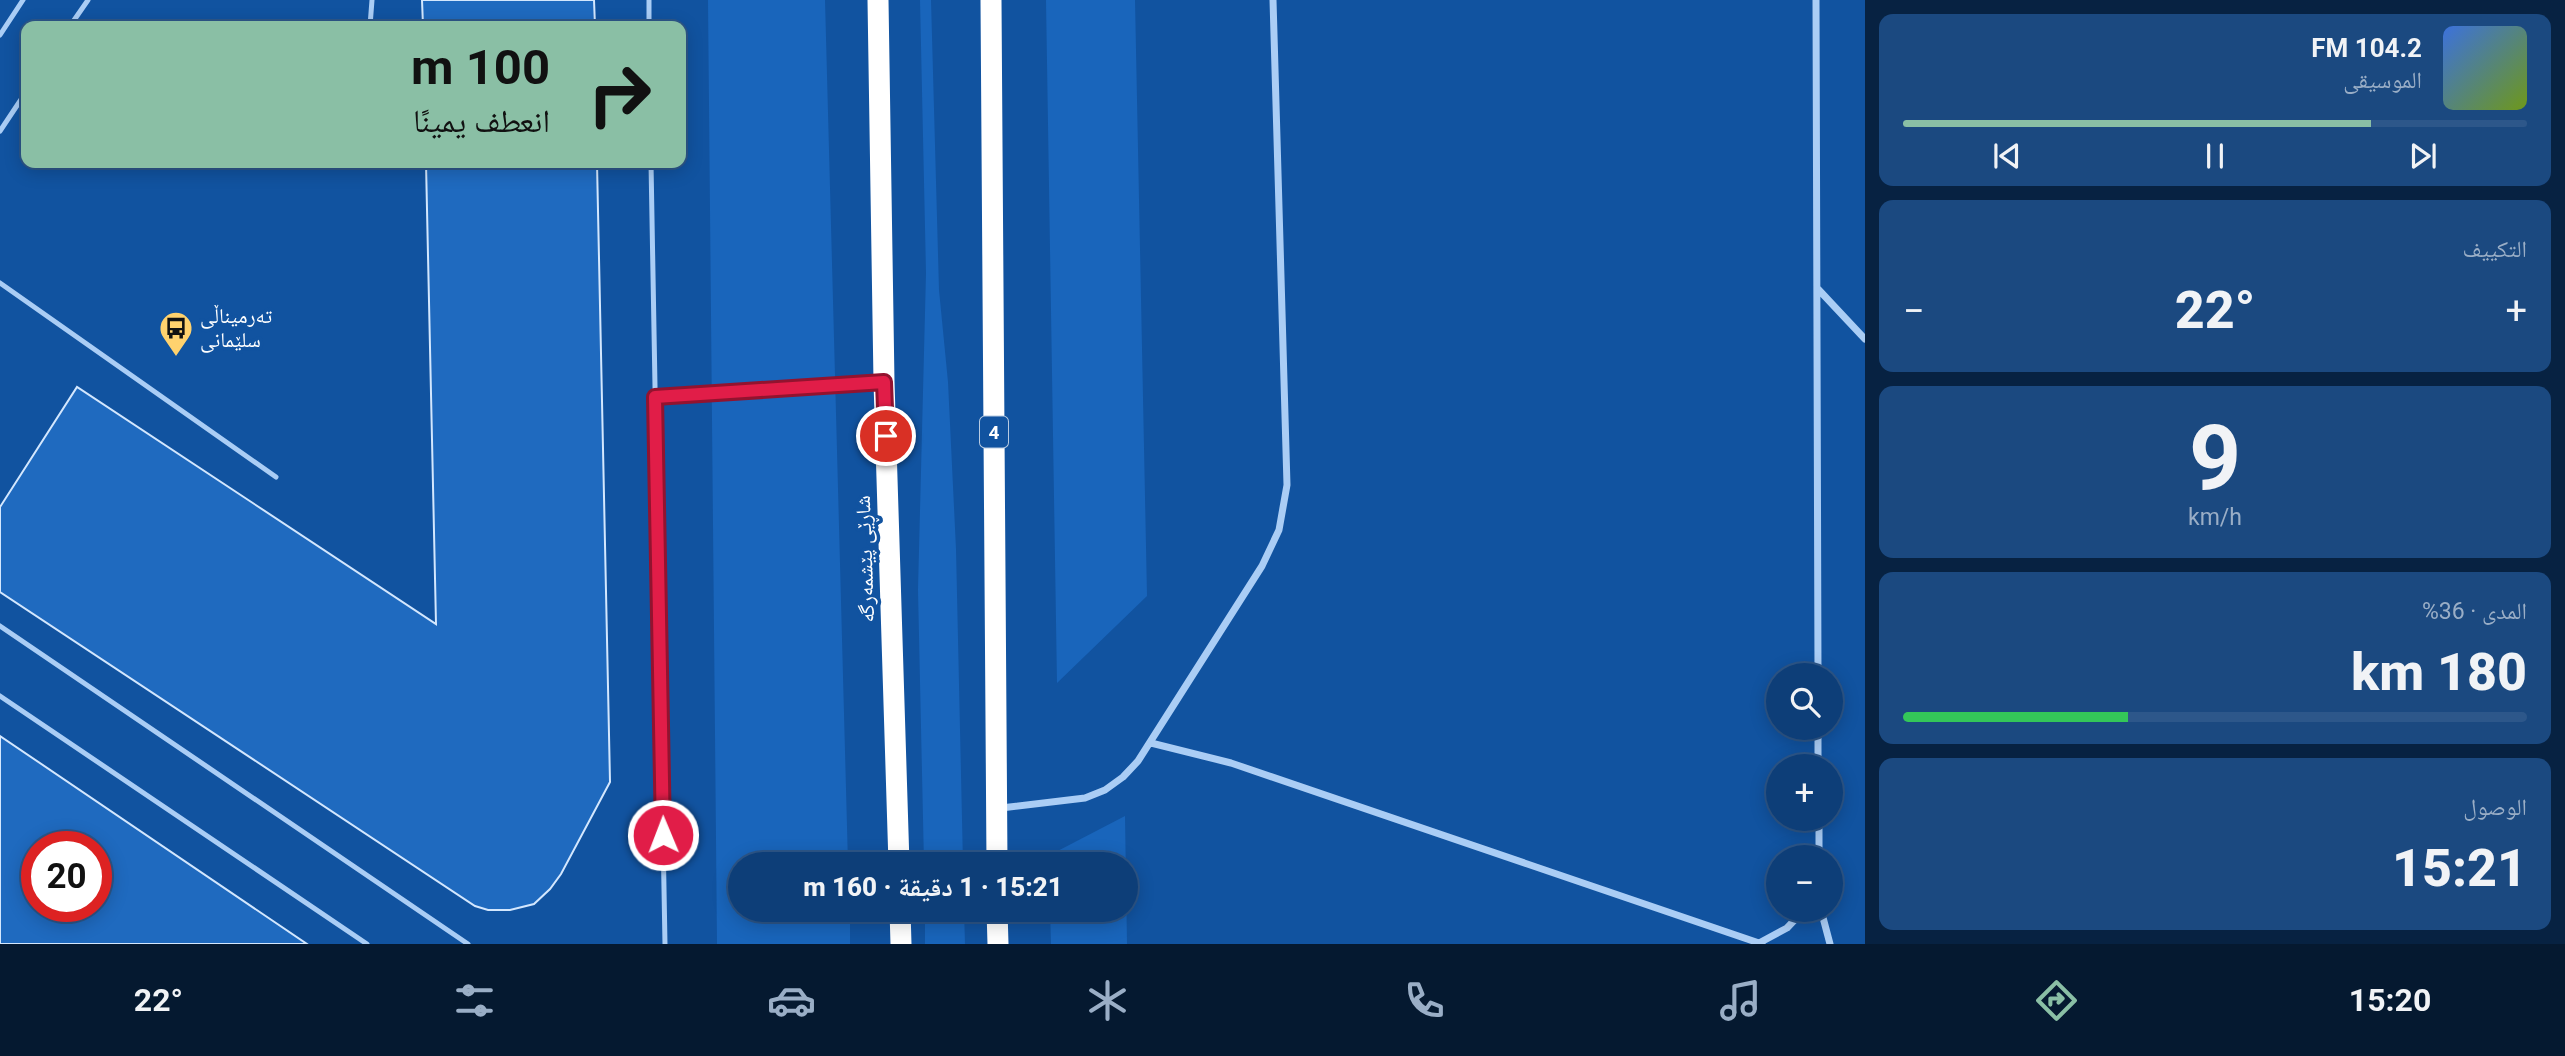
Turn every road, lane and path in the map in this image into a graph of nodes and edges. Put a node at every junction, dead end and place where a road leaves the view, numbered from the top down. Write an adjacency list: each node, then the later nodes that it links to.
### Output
1 (23, 0): 12 (lane)
2 (88, 0): 9 (lane)
3 (372, 0): 10 (lane)
4 (649, 0): 11 (lane)
5 (878, 0): 19 (highway, شاڕێی پێشمەرگە)
6 (991, 0): 26 (highway, 4)
7 (1273, 0): 25 (street)
8 (1816, 0): 17 (street)
9 (73, 21)
10 (370, 21)
11 (649, 21)
12 (0, 35)
13 (21, 100): 14 (lane)
14 (0, 131)
15 (652, 168): 20 (lane)
16 (0, 283): 21 (lane)
17 (1818, 288): 18 (street); 23 (street)
18 (1865, 339)
19 (884, 382): 20 (lane); 27 (highway, شاڕێی پێشمەرگە)
20 (655, 397): 35 (lane)
21 (276, 477)
22 (0, 626): 34 (lane)
23 (1818, 663)
24 (0, 696): 33 (lane)
25 (1151, 743): 26 (street); 38 (street)
26 (997, 808): 28 (highway, 4)
27 (899, 852)
28 (997, 852)
29 (900, 922): 36 (highway)
30 (997, 922): 37 (highway)
31 (1793, 922): 38 (street)
32 (1824, 922): 39 (street)
33 (367, 944)
34 (468, 944)
35 (665, 944)
36 (901, 944)
37 (998, 944)
38 (1760, 944)
39 (1830, 944)

